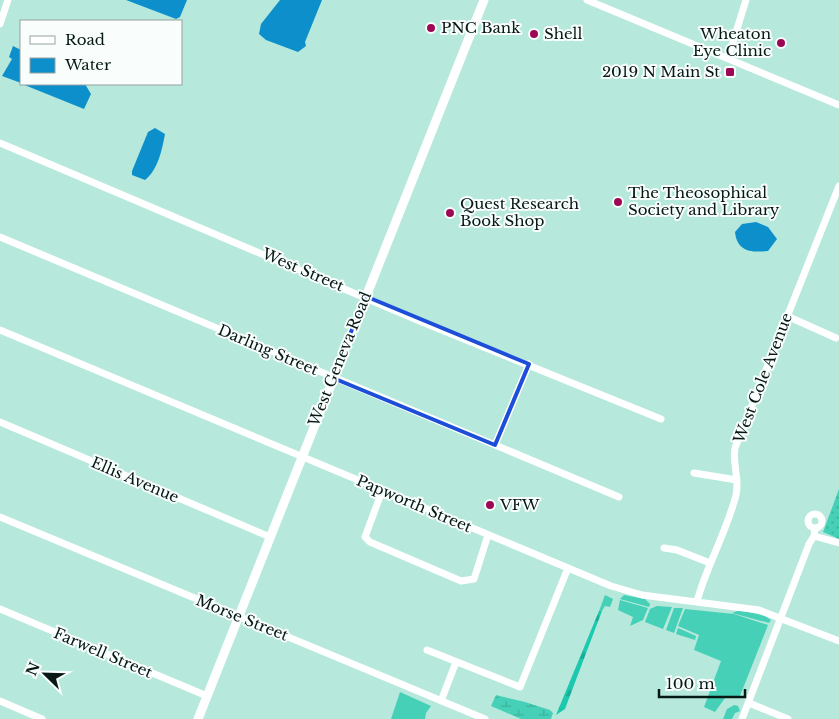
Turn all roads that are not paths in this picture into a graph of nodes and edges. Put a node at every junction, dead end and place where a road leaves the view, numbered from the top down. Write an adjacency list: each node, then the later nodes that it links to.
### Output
1 (8, 0): 5 (street)
2 (484, 0): 11 (main road, West Geneva Road)
3 (587, 0): 6 (street)
4 (746, 0): 6 (street)
5 (0, 24)
6 (728, 58): 7 (street)
7 (839, 105)
8 (0, 143): 11 (street, West Street)
9 (839, 186): 12 (street, West Cole Avenue)
10 (0, 237): 16 (street, Darling Street)
11 (365, 296): 15 (street, West Street); 16 (main road, West Geneva Road)
12 (787, 316): 14 (street); 22 (street, West Cole Avenue)
13 (0, 330): 20 (street, Papworth Street)
14 (836, 338)
15 (529, 364): 17 (street, West Street); 19 (street)
16 (333, 378): 19 (street, Darling Street); 20 (main road, West Geneva Road)
17 (661, 419)
18 (0, 422): 29 (street, Ellis Avenue)
19 (495, 446): 24 (street, Darling Street)
20 (302, 458): 23 (street, Papworth Street); 29 (main road, West Geneva Road)
21 (694, 473): 22 (street)
22 (737, 480): 32 (street, West Cole Avenue)
23 (382, 491): 27 (street, Papworth Street); 27 (street)
24 (619, 497)
25 (0, 517): 36 (street, Morse Street)
26 (815, 528): 28 (street)
27 (488, 535): 33 (street, Papworth Street)
28 (814, 536): 30 (street); 37 (street)
29 (270, 537): 36 (main road, West Geneva Road)
30 (839, 543)
31 (664, 548): 32 (street)
32 (710, 563): 34 (street, West Cole Avenue)
33 (568, 568): 34 (street, Papworth Street); 40 (street)
34 (698, 601): 37 (street, Papworth Street)
35 (0, 609): 41 (street, Farwell Street)
36 (238, 617): 41 (main road, West Geneva Road); 43 (street, Morse Street)
37 (782, 618): 38 (street, Papworth Street); 44 (street)
38 (839, 641)
39 (427, 650): 40 (street)
40 (456, 662): 43 (street)
41 (207, 696): 46 (main road, West Geneva Road)
42 (0, 701): 45 (street)
43 (441, 701): 47 (street, Morse Street)
44 (749, 703): 48 (street); 49 (street)
45 (42, 719)
46 (198, 719)
47 (485, 719)
48 (742, 719)
49 (788, 719)

